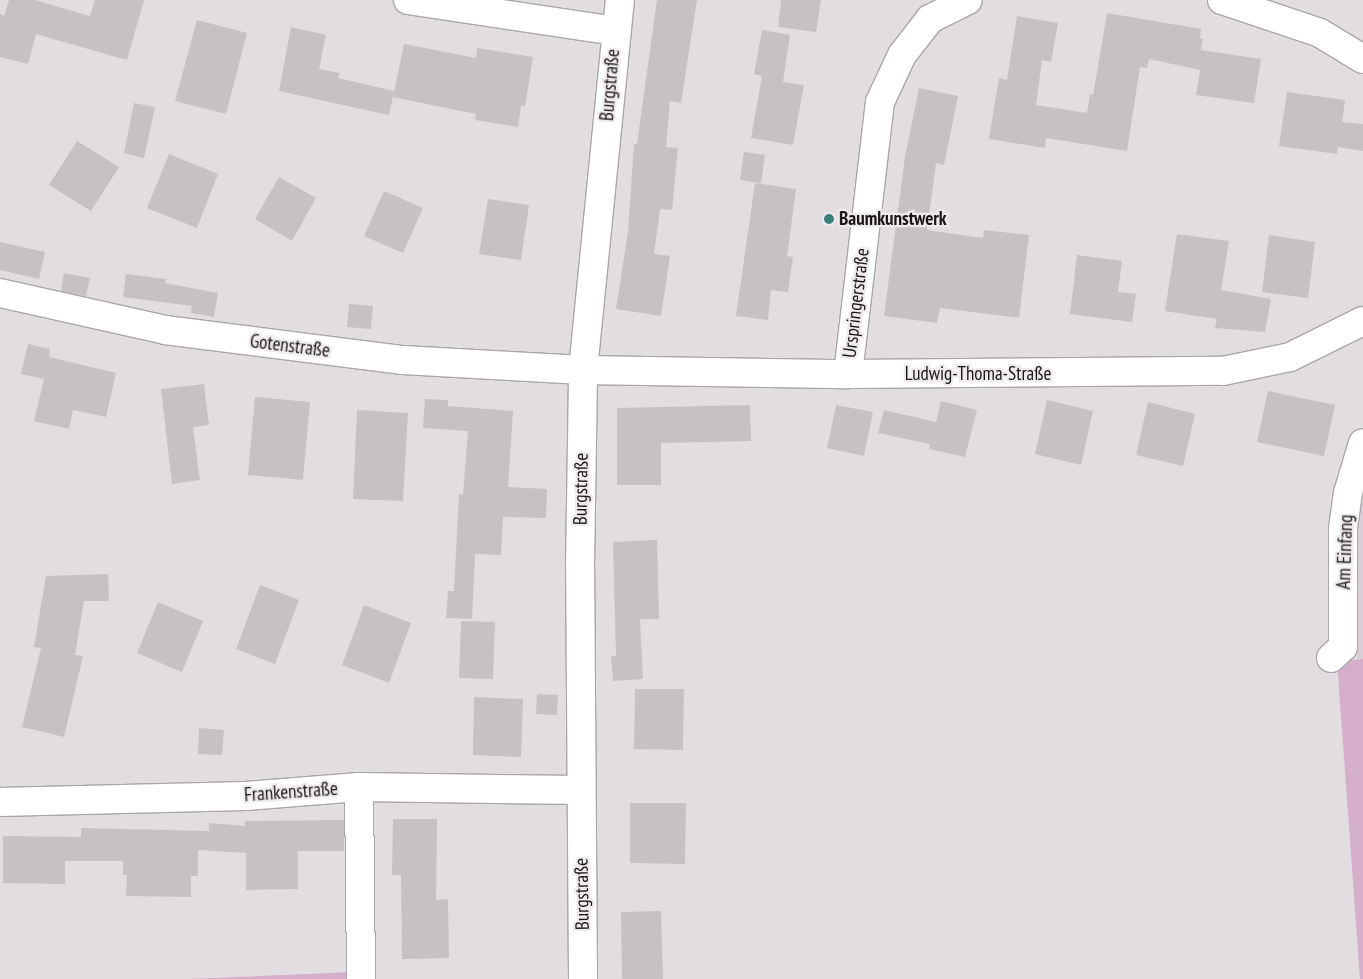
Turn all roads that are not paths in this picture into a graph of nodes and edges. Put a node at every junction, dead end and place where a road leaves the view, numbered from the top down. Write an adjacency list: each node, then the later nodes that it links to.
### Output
1 (408, 0): 5 (street)
2 (620, 0): 5 (street, Burgstraße)
3 (968, 0): 10 (street, Urspringerstraße)
4 (1222, 0): 6 (street)
5 (616, 30): 9 (street, Burgstraße)
6 (1363, 59)
7 (0, 293): 9 (street, Gotenstraße)
8 (1363, 320): 10 (street, Ludwig-Thoma-Straße)
9 (583, 370): 10 (street, Ludwig-Thoma-Straße); 14 (street, Burgstraße)
10 (848, 374)
11 (1363, 443): 12 (street, Am Einfang)
12 (1330, 658)
13 (359, 787): 14 (street, Frankenstraße); 15 (street, Frankenstraße); 16 (street)
14 (581, 790): 17 (street, Burgstraße)
15 (0, 802)
16 (360, 979)
17 (583, 979)

